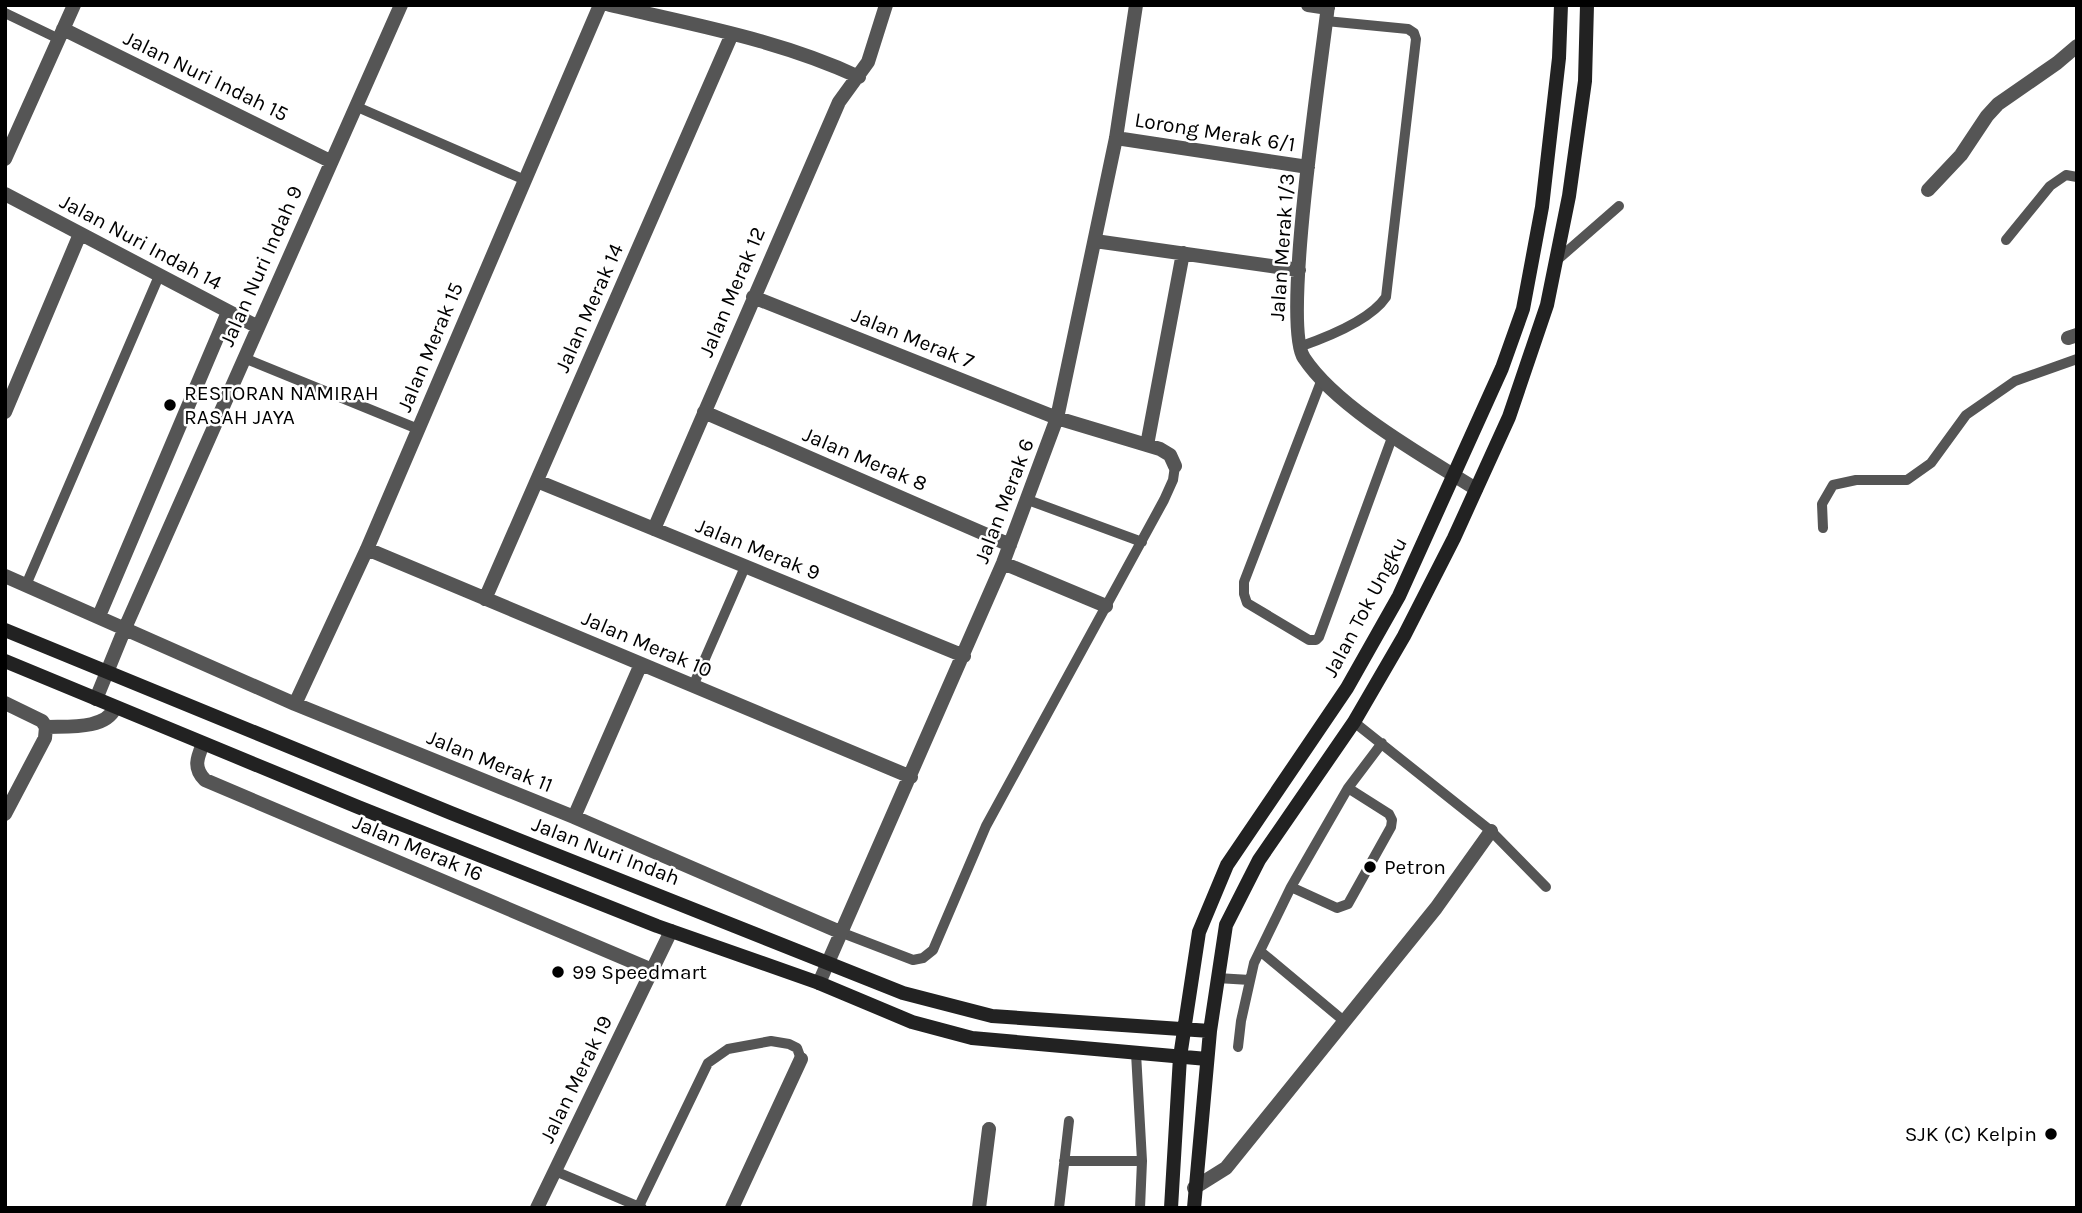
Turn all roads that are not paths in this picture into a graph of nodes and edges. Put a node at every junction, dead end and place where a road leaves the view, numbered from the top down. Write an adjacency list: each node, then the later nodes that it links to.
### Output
1 (74, 5): 12 (street)
2 (401, 5): 16 (street, Jalan Nuri Indah 9)
3 (600, 5): 22 (street, Jalan Merak 15)
4 (610, 5): 13 (street)
5 (887, 5): 15 (street, Jalan Merak 12)
6 (1136, 5): 17 (street, Jalan Merak 6)
7 (1308, 5): 10 (street)
8 (1560, 5): 48 (main road, Jalan Tok Ungku)
9 (1587, 5): 30 (main road)
10 (1327, 11): 20 (street, Jalan Merak 1/3); 36 (lane)
11 (5, 13): 12 (lane)
12 (61, 34): 18 (street); 19 (street, Jalan Nuri Indah 15)
13 (732, 34): 15 (street); 49 (street, Jalan Merak 14)
14 (2076, 48): 23 (street)
15 (859, 77): 33 (street, Jalan Merak 12)
16 (355, 106): 19 (street, Jalan Nuri Indah 9); 22 (lane)
17 (1116, 138): 20 (street, Lorong Merak 6/1); 28 (street, Jalan Merak 6)
18 (5, 159)
19 (330, 161): 35 (street, Jalan Nuri Indah 9)
20 (1308, 167): 31 (street, Jalan Merak 1/3)
21 (2077, 177): 27 (lane)
22 (525, 180): 44 (street, Jalan Merak 15)
23 (1928, 190)
24 (5, 194): 26 (street, Jalan Nuri Indah 14)
25 (1619, 206): 30 (lane)
26 (80, 234): 32 (street, Jalan Nuri Indah 14); 40 (street)
27 (2006, 240)
28 (1095, 241): 29 (street); 43 (street, Jalan Merak 6)
29 (1183, 253): 31 (street); 46 (street)
30 (1556, 261): 50 (main road)
31 (1299, 270): 36 (street, Jalan Merak 1/3)
32 (159, 276): 34 (street, Jalan Nuri Indah 14); 60 (lane)
33 (753, 297): 42 (street, Jalan Merak 12); 43 (street, Jalan Merak 7)
34 (228, 312): 35 (street, Jalan Nuri Indah 14); 63 (street)
35 (258, 327): 37 (street, Jalan Nuri Indah 9)
36 (1298, 347): 39 (street, Jalan Merak 1/3)
37 (244, 358): 44 (lane); 64 (street, Jalan Nuri Indah 9)
38 (2077, 359): 52 (lane)
39 (1322, 379): 45 (street, Jalan Merak 1/3); 45 (lane)
40 (11, 383): 41 (street)
41 (5, 412)
42 (704, 412): 53 (street, Jalan Merak 12); 55 (street, Jalan Merak 8)
43 (1057, 418): 46 (street, Jalan Merak 7); 51 (street, Jalan Merak 6)
44 (418, 429): 56 (street, Jalan Merak 15)
45 (1399, 439): 48 (street, Jalan Merak 1/3)
46 (1147, 445): 47 (street, Jalan Merak 7)
47 (1175, 466): 54 (lane)
48 (1454, 475): 50 (street, Jalan Merak 1/3); 95 (main road, Jalan Tok Ungku)
49 (537, 481): 53 (street, Jalan Merak 9); 61 (street, Jalan Merak 14)
50 (1476, 489): 75 (main road)
51 (1028, 500): 54 (lane); 55 (street, Jalan Merak 6)
52 (1823, 528)
53 (654, 529): 58 (street, Jalan Merak 9)
54 (1142, 542): 62 (lane)
55 (1010, 545): 57 (street, Jalan Merak 6)
56 (367, 549): 61 (street, Jalan Merak 10); 73 (street, Jalan Merak 15)
57 (1003, 563): 62 (street); 66 (street, Jalan Merak 6)
58 (745, 567): 66 (street, Jalan Merak 9); 70 (lane)
59 (5, 576): 60 (street, Jalan Merak 11)
60 (26, 585): 63 (street, Jalan Merak 11)
61 (485, 598): 68 (street, Jalan Merak 10)
62 (1106, 607): 87 (lane)
63 (99, 617): 64 (street, Jalan Merak 11)
64 (125, 628): 69 (street, Jalan Nuri Indah 9); 73 (street, Jalan Merak 11)
65 (5, 630): 69 (main road, Jalan Nuri Indah)
66 (964, 656): 79 (street, Jalan Merak 6)
67 (5, 661): 71 (main road)
68 (641, 664): 70 (street, Jalan Merak 10); 82 (street)
69 (106, 672): 71 (street, Jalan Nuri Indah 9); 89 (main road, Jalan Nuri Indah)
70 (693, 686): 79 (street, Jalan Merak 10)
71 (96, 699): 74 (main road)
72 (5, 703): 76 (street)
73 (295, 704): 82 (street, Jalan Merak 11)
74 (115, 708): 76 (street); 78 (main road)
75 (1354, 722): 77 (lane); 91 (main road)
76 (46, 727): 81 (street)
77 (1382, 743): 80 (lane); 83 (lane)
78 (204, 744): 86 (main road); 90 (street, Jalan Merak 16)
79 (911, 777): 87 (street, Jalan Merak 6)
80 (1348, 789): 84 (lane); 84 (lane)
81 (5, 814)
82 (574, 817): 87 (street, Jalan Merak 11)
83 (1491, 831): 85 (lane); 94 (street)
84 (1291, 887): 88 (lane)
85 (1546, 887)
86 (671, 931): 90 (street, Jalan Merak 19); 93 (main road)
87 (840, 932): 89 (street, Jalan Merak 6)
88 (1260, 951): 92 (lane); 94 (lane)
89 (828, 961): 93 (street, Jalan Merak 6); 95 (main road, Jalan Nuri Indah)
90 (652, 970): 106 (street, Jalan Merak 19)
91 (1217, 978): 92 (lane); 96 (main road)
92 (1250, 980): 97 (lane)
93 (819, 983): 98 (main road)
94 (1344, 1021): 107 (street)
95 (1184, 1030): 96 (main road, Jalan Nuri Indah); 99 (main road, Jalan Tok Ungku)
96 (1210, 1031): 101 (main road)
97 (1238, 1047)
98 (1136, 1053): 99 (main road); 105 (lane)
99 (1180, 1057): 101 (main road); 114 (main road, Jalan Tok Ungku)
100 (801, 1059): 108 (lane); 110 (street)
101 (1207, 1059): 107 (main road)
102 (1069, 1121): 104 (lane)
103 (989, 1129): 111 (street)
104 (1064, 1161): 105 (lane); 112 (lane)
105 (1142, 1161): 113 (lane)
106 (555, 1171): 108 (lane); 109 (street, Jalan Merak 19)
107 (1194, 1188): 115 (main road)
108 (640, 1207)
109 (537, 1208)
110 (732, 1208)
111 (979, 1208)
112 (1059, 1208)
113 (1140, 1208)
114 (1171, 1208)
115 (1194, 1208)

